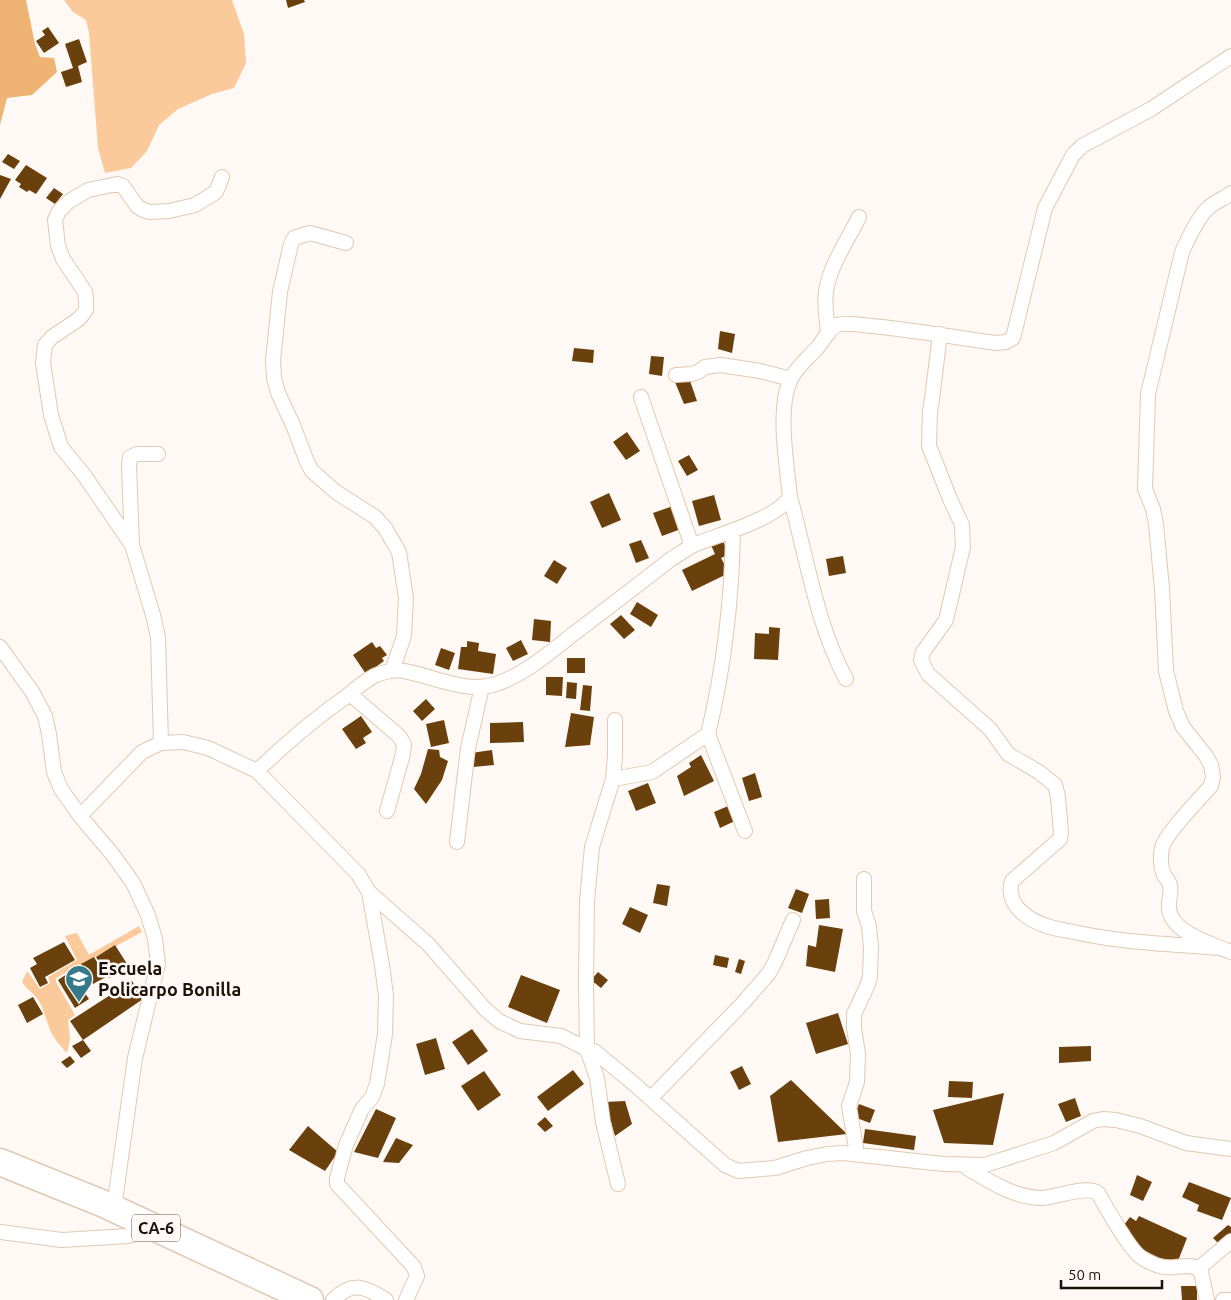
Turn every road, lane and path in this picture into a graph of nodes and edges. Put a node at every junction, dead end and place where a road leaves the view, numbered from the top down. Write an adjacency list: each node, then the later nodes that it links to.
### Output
1 (1231, 56): 7 (street)
2 (222, 177): 14 (street)
3 (1231, 193): 33 (street)
4 (860, 217): 6 (street)
5 (346, 243): 17 (street)
6 (828, 334): 7 (street); 9 (street)
7 (940, 334): 33 (street)
8 (676, 375): 9 (street)
9 (791, 379): 12 (street)
10 (641, 397): 15 (street)
11 (158, 454): 14 (street)
12 (790, 497): 13 (street); 18 (street)
13 (733, 530): 15 (street); 22 (street)
14 (132, 545): 23 (street)
15 (692, 546): 19 (street)
16 (0, 648): 27 (street)
17 (392, 671): 19 (street); 20 (street)
18 (846, 679)
19 (482, 687): 29 (street)
20 (350, 694): 24 (street); 26 (street)
21 (615, 720): 25 (street)
22 (708, 734): 25 (street); 28 (street)
23 (161, 743): 24 (street); 27 (street)
24 (257, 771): 31 (street)
25 (613, 779): 34 (street)
26 (387, 811)
27 (80, 816): 41 (street)
28 (745, 831)
29 (457, 842)
30 (864, 879): 37 (street)
31 (369, 892): 34 (street); 49 (street)
32 (793, 920): 35 (street)
33 (1226, 950)
34 (587, 1049): 35 (street); 40 (street)
35 (650, 1098): 37 (street)
36 (1231, 1149): 39 (street)
37 (857, 1154): 39 (street)
38 (0, 1162): 41 (highway, CA-6)
39 (963, 1165): 45 (street)
40 (618, 1184)
41 (114, 1208): 42 (highway, CA-6)
42 (156, 1228): 43 (street); 46 (highway, CA-6)
43 (0, 1232)
44 (1231, 1241): 45 (street)
45 (1199, 1268): 50 (street)
46 (310, 1300)
47 (334, 1300): 48 (street)
48 (386, 1300)
49 (406, 1300)
50 (1207, 1300)
51 (1223, 1300): 52 (street)
52 (1231, 1300)

